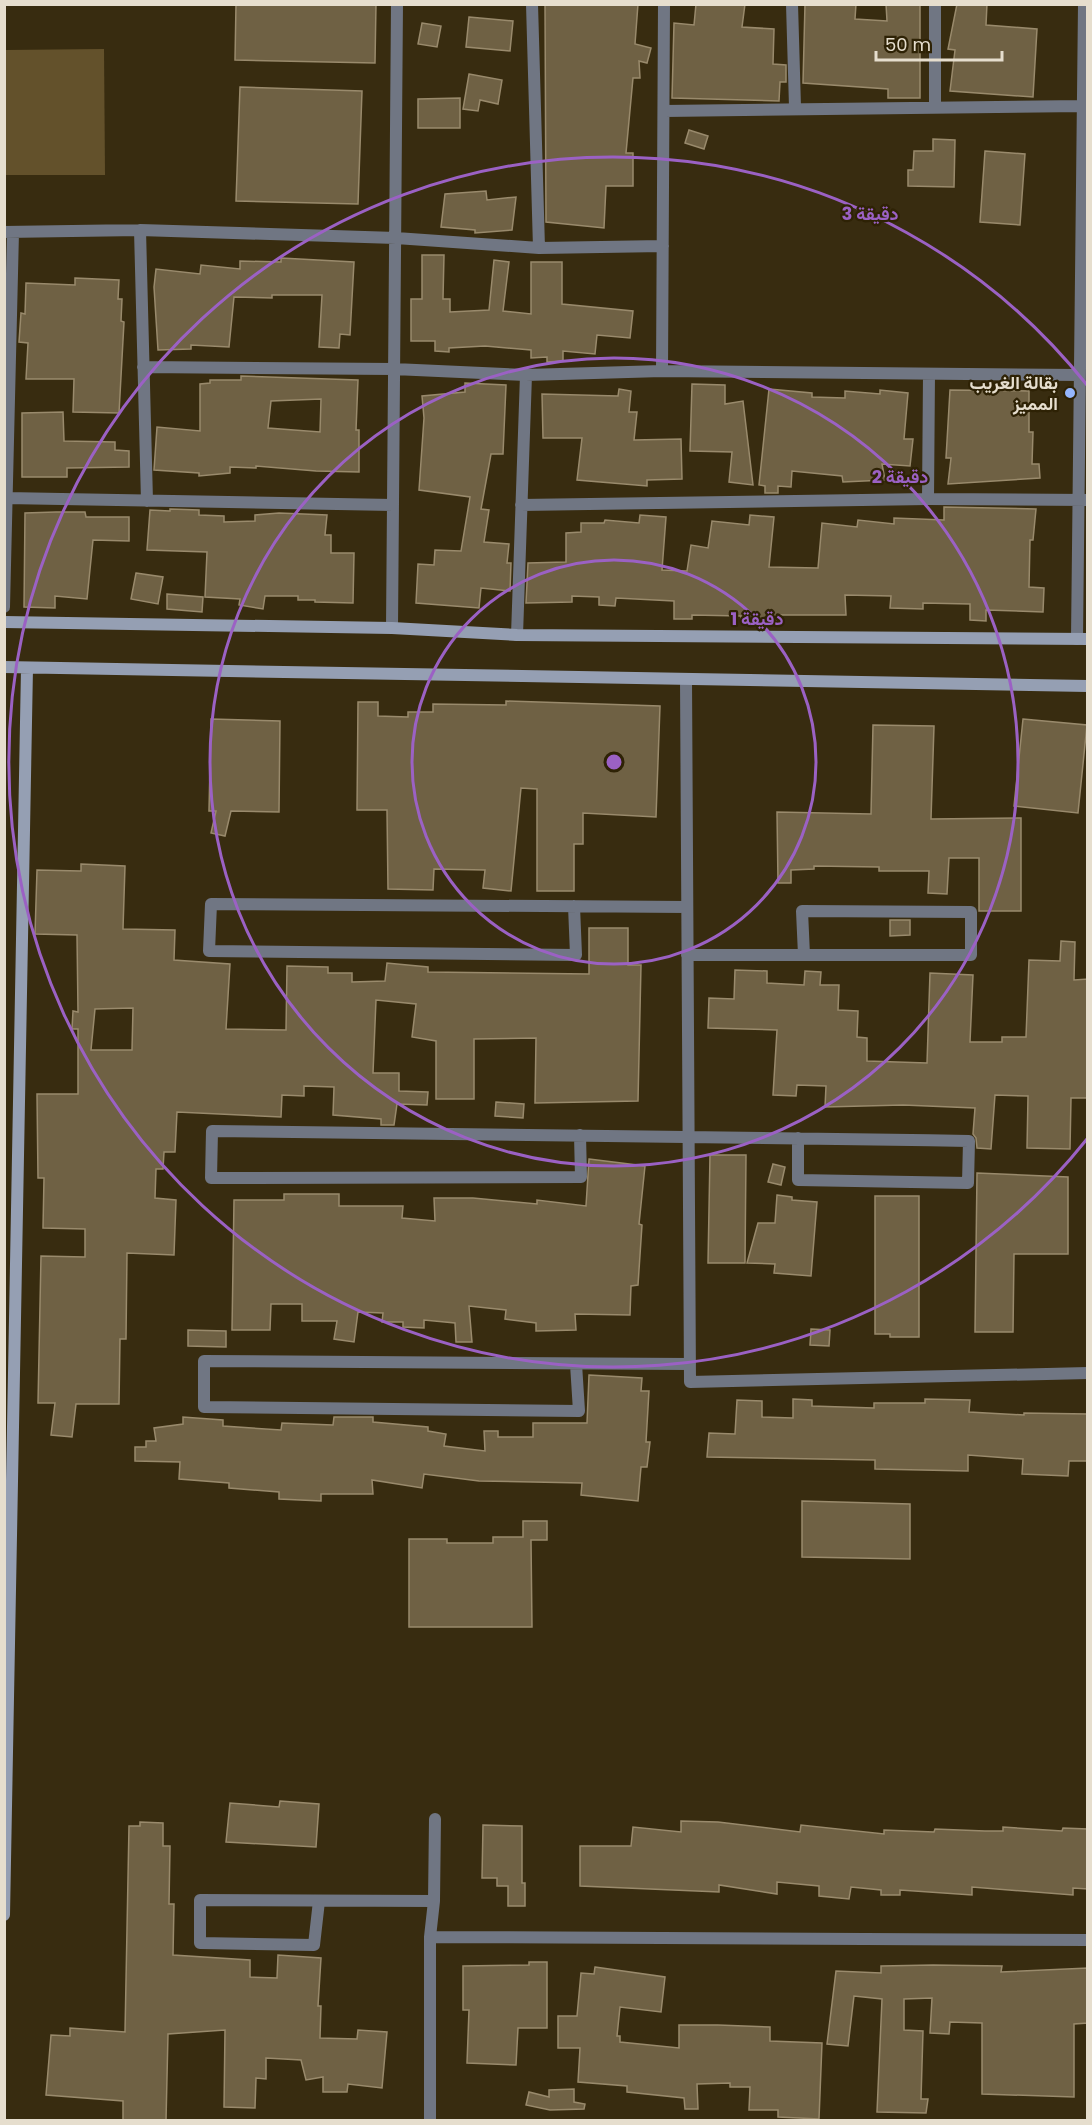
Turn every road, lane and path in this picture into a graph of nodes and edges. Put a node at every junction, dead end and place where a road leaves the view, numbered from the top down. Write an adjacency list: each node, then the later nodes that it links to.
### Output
1 (397, 4): 13 (street)
2 (532, 4): 15 (street)
3 (664, 4): 10 (street)
4 (792, 4): 9 (street)
5 (935, 4): 7 (street)
6 (1084, 4): 8 (street)
7 (935, 106): 8 (street); 9 (street)
8 (1083, 106): 16 (street)
9 (795, 107): 10 (street)
10 (664, 111): 14 (street)
11 (140, 230): 12 (street); 13 (street); 18 (street)
12 (9, 232): 17 (street)
13 (396, 238): 15 (street); 19 (street)
14 (663, 246): 15 (street); 20 (street)
15 (538, 248)
16 (1084, 251): 23 (street)
17 (7, 359): 24 (street)
18 (143, 367): 19 (street); 27 (street)
19 (394, 369): 22 (street); 28 (street)
20 (662, 371): 21 (street); 22 (street)
21 (929, 374): 23 (street); 25 (street)
22 (526, 375): 29 (street)
23 (1080, 375): 26 (street)
24 (6, 498): 27 (street); 30 (street)
25 (928, 499): 26 (street); 29 (street)
26 (1083, 500): 34 (street)
27 (147, 501): 28 (street)
28 (393, 505): 32 (street)
29 (521, 505): 33 (street)
30 (4, 607)
31 (4, 622): 32 (street)
32 (392, 628): 33 (street)
33 (517, 635): 34 (street)
34 (1082, 639)
35 (4, 667): 36 (street)
36 (27, 668): 37 (street); 52 (street)
37 (686, 679): 38 (street); 40 (street)
38 (1088, 686)
39 (574, 906): 39 (street); 40 (street)
40 (687, 907): 41 (street)
41 (687, 955): 42 (street); 44 (street)
42 (804, 955): 42 (street)
43 (580, 1135): 43 (street); 44 (street)
44 (688, 1136): 45 (street); 47 (street)
45 (798, 1138): 45 (street)
46 (576, 1364): 46 (street); 47 (street)
47 (690, 1364): 48 (street)
48 (1088, 1373)
49 (435, 1819): 51 (street)
50 (319, 1901): 50 (street); 51 (street)
51 (434, 1901): 53 (street)
52 (4, 1915)
53 (430, 1937): 54 (street); 55 (street)
54 (1088, 1940)
55 (430, 2121)

